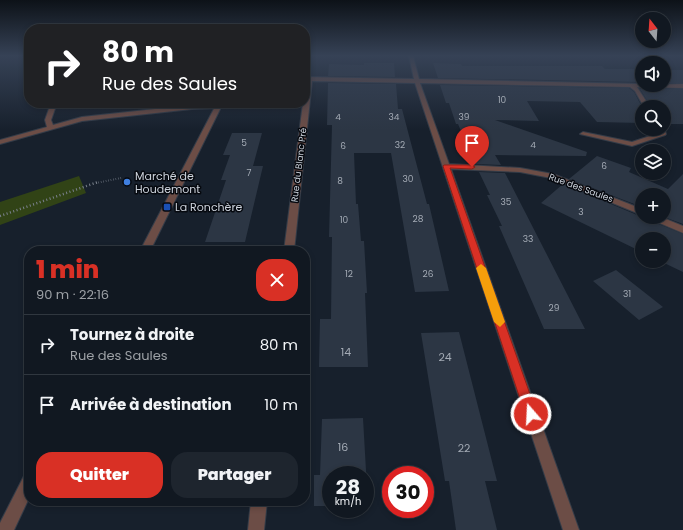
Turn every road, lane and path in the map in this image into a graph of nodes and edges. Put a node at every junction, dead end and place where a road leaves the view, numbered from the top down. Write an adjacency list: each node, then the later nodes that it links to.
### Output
1 (402, 81): 2 (street)
2 (417, 81): 3 (street); 14 (street)
3 (631, 85): 4 (street); 5 (street)
4 (683, 86)
5 (643, 100)
6 (52, 108): 10 (street)
7 (188, 108): 10 (street)
8 (218, 108): 20 (street)
9 (304, 108): 21 (street, Rue du Blanc Pré)
10 (51, 127): 13 (street)
11 (582, 134): 12 (street)
12 (658, 136)
13 (0, 142)
14 (446, 166): 16 (street, Rue des Saules); 26 (street)
15 (121, 178): 17 (path)
16 (635, 209)
17 (0, 216)
18 (669, 224): 19 (street)
19 (683, 230)
20 (148, 246)
21 (290, 246)
22 (24, 491): 24 (street)
23 (258, 506): 25 (street)
24 (5, 530)
25 (256, 530)
26 (571, 530)

